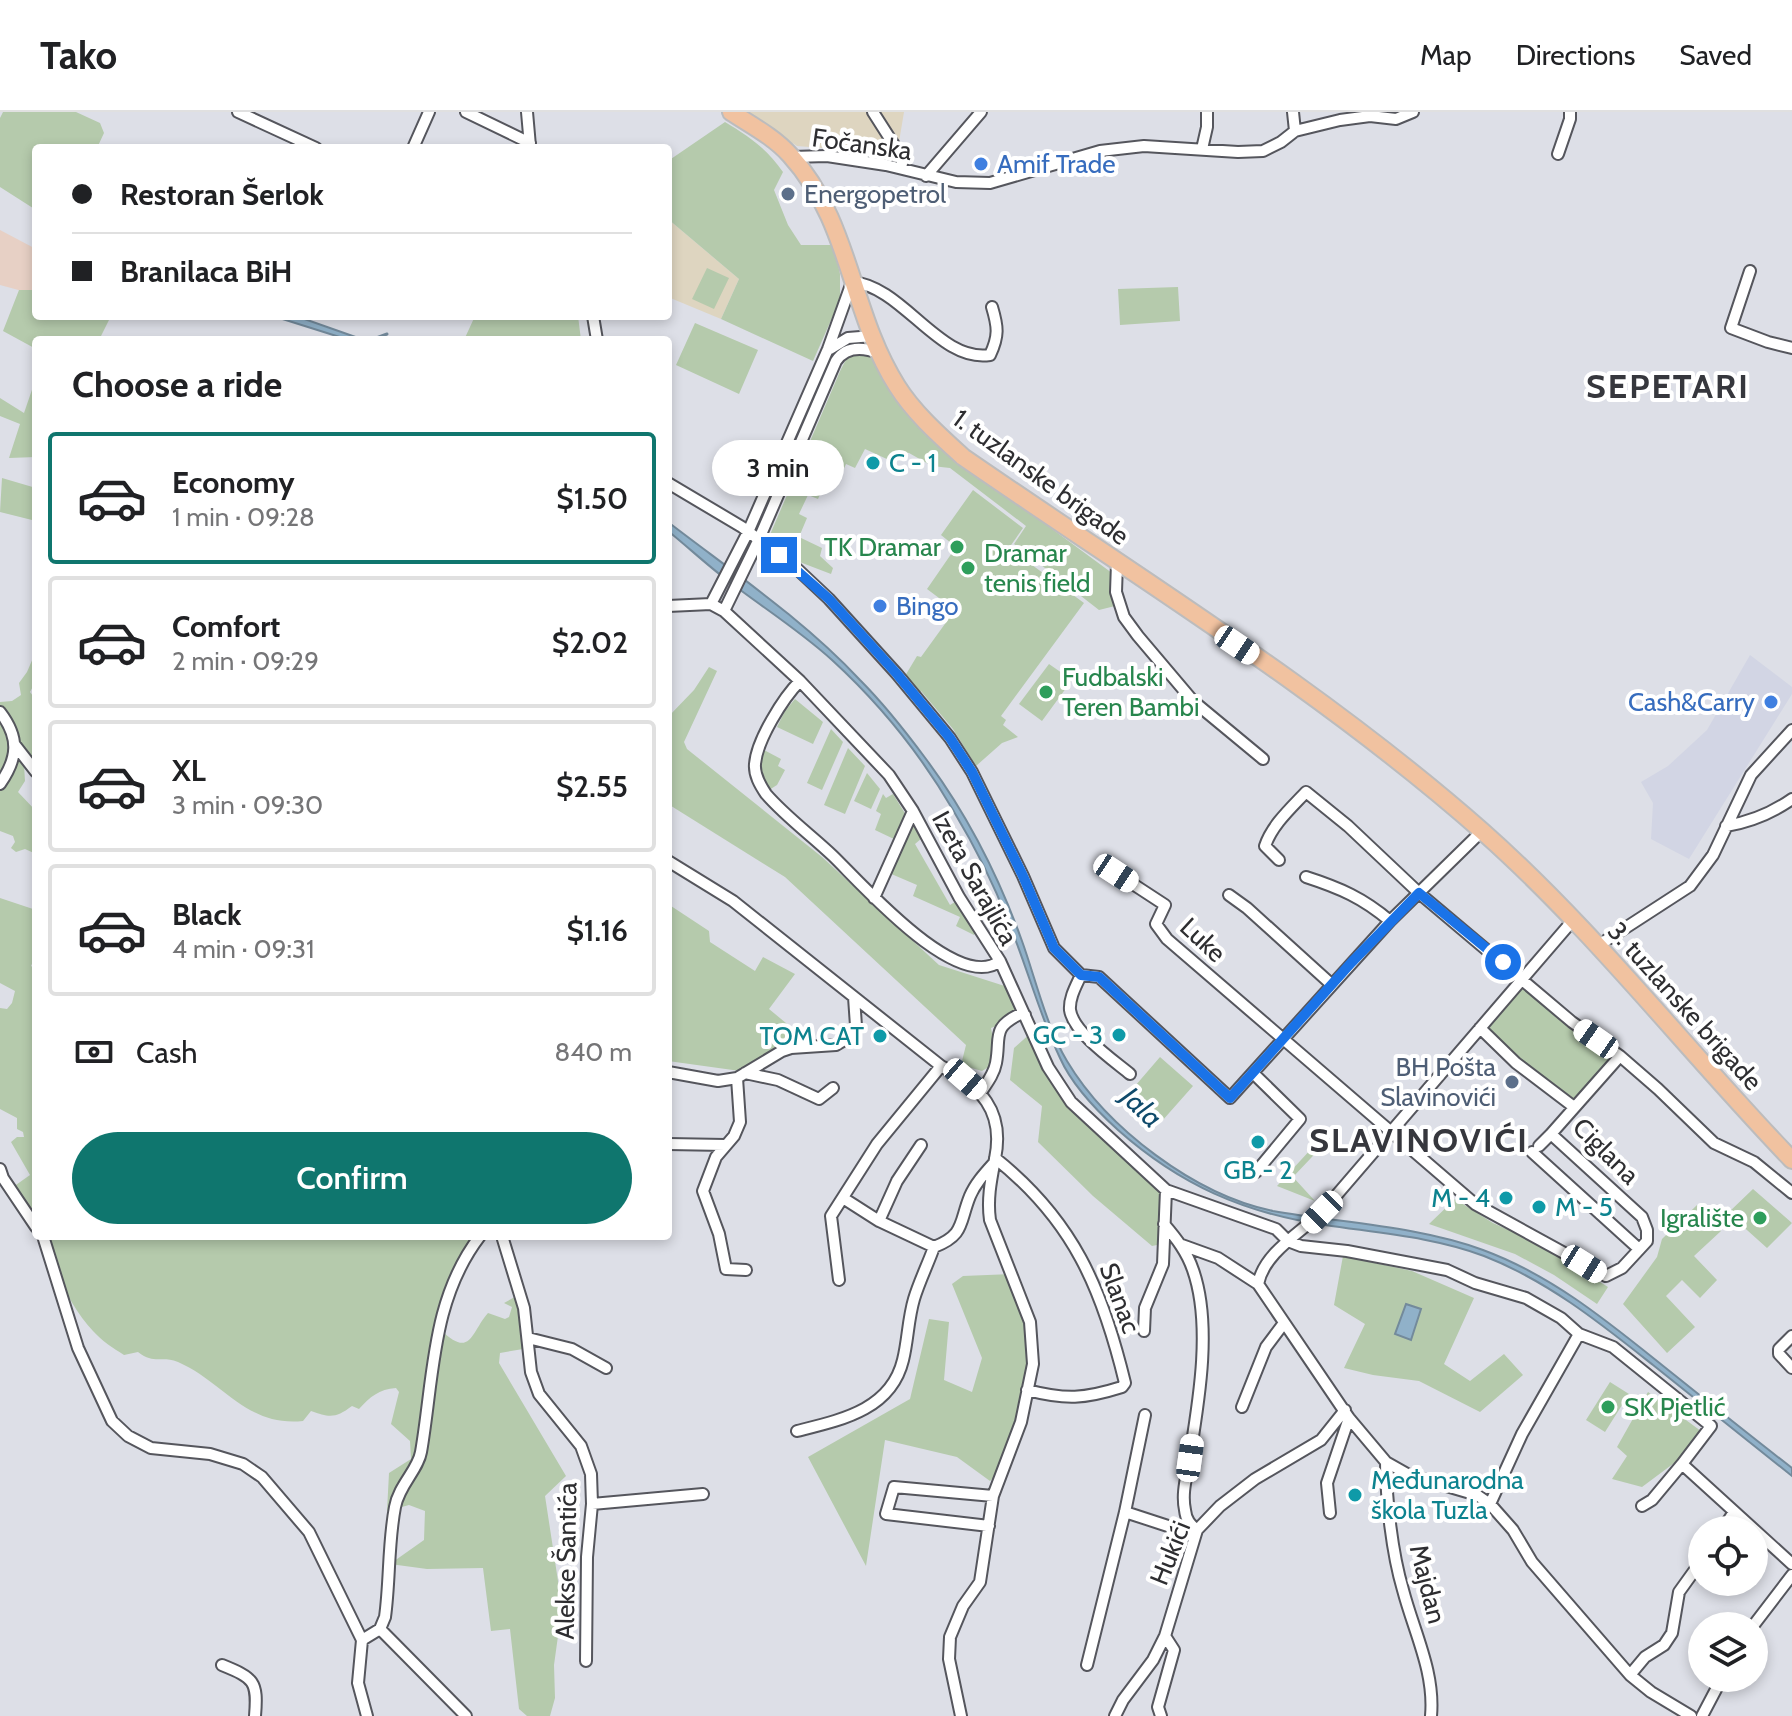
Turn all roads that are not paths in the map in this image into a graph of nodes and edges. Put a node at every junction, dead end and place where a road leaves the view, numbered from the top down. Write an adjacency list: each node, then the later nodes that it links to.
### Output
1 (238, 112): 13 (street)
2 (429, 112): 14 (street)
3 (466, 112): 15 (street)
4 (527, 112): 16 (street)
5 (731, 112): 19 (main road, 1. tuzlanske brigade)
6 (873, 112): 20 (street)
7 (981, 112): 21 (street, Fočanska)
8 (1207, 112): 17 (street)
9 (1293, 112): 12 (street)
10 (1413, 112): 12 (street, Fočanska)
11 (1570, 112): 18 (street)
12 (1295, 131): 17 (street, Fočanska)
13 (307, 144)
14 (415, 144)
15 (526, 144)
16 (530, 144)
17 (1202, 149): 21 (street, Fočanska)
18 (1558, 154)
19 (792, 157): 20 (street, Fočanska); 23 (main road, 1. tuzlanske brigade)
20 (901, 168): 21 (street, Fočanska)
21 (926, 176)
22 (1750, 271): 26 (street)
23 (852, 282): 24 (street); 25 (main road, 1. tuzlanske brigade); 27 (street)
24 (992, 307)
25 (873, 336): 27 (street); 28 (main road, 1. tuzlanske brigade)
26 (1792, 348)
27 (828, 349): 30 (street)
28 (881, 353): 31 (street); 32 (main road, 1. tuzlanske brigade)
29 (672, 485): 30 (street)
30 (748, 532): 31 (street); 33 (street)
31 (759, 539): 35 (street); 58 (street)
32 (1117, 563): 40 (street); 46 (main road, 1. tuzlanske brigade)
33 (711, 604): 34 (street); 35 (street, Izeta Sarajlića)
34 (672, 606)
35 (724, 611): 36 (street, Izeta Sarajlića)
36 (800, 681): 44 (street, Izeta Sarajlića); 53 (street, Izeta Sarajlića)
37 (0, 712): 39 (street)
38 (1792, 730): 45 (street)
39 (15, 745): 41 (street); 42 (street)
40 (1263, 759)
41 (32, 767)
42 (0, 784)
43 (1792, 799): 45 (street)
44 (913, 811): 53 (street, Izeta Sarajlića); 57 (street, Izeta Sarajlića)
45 (1726, 826): 56 (street)
46 (1482, 831): 51 (street); 54 (main road, 1. tuzlanske brigade)
47 (1279, 860): 51 (street)
48 (672, 863): 61 (street)
49 (1116, 873): 64 (street, Luke)
50 (1306, 877): 55 (street)
51 (1419, 893): 55 (street); 59 (street)
52 (1229, 895): 60 (street)
53 (874, 898): 57 (street, Izeta Sarajlića)
54 (1574, 919): 56 (main road, 3. tuzlanske brigade); 59 (street)
55 (1390, 921): 60 (street)
56 (1599, 945): 79 (main road, 3. tuzlanske brigade)
57 (1000, 961): 62 (street)
58 (1081, 975): 68 (street); 69 (street)
59 (1524, 979): 63 (street); 65 (street)
60 (1331, 984): 64 (street)
61 (854, 997): 66 (street); 70 (street)
62 (1025, 1015): 72 (street); 83 (street)
63 (1480, 1028): 73 (street, Ciglana); 74 (street)
64 (1282, 1038): 68 (street); 74 (street)
65 (1620, 1056): 73 (street); 84 (street)
66 (941, 1066): 72 (street); 85 (street)
67 (672, 1073): 70 (street)
68 (1253, 1073): 82 (street)
69 (1130, 1074)
70 (741, 1075): 71 (street); 77 (street)
71 (833, 1088)
72 (981, 1092): 80 (street)
73 (1574, 1107): 75 (street, Ciglana)
74 (1391, 1132): 92 (street); 95 (street)
75 (1551, 1134): 95 (street, Ciglana); 95 (street, Ciglana)
76 (672, 1144): 77 (street)
77 (725, 1145): 96 (street)
78 (921, 1145): 87 (street)
79 (1792, 1160)
80 (994, 1161): 94 (street); 106 (street); 106 (street, Slanac)
81 (0, 1169): 86 (street)
82 (1256, 1172)
83 (1166, 1190): 88 (street, Slanac); 92 (street)
84 (1792, 1193)
85 (843, 1198): 87 (street); 97 (street)
86 (32, 1221)
87 (879, 1221): 94 (street)
88 (1164, 1224): 93 (street); 100 (street, Slanac)
89 (44, 1240): 130 (street)
90 (477, 1240): 128 (street)
91 (503, 1240): 103 (street, Alekse Šantića)
92 (1288, 1241): 98 (street); 101 (street)
93 (1182, 1245): 98 (street); 123 (street)
94 (934, 1247): 110 (street)
95 (1639, 1249)
96 (746, 1270)
97 (839, 1280)
98 (1258, 1284): 99 (street)
99 (1284, 1323): 107 (street); 108 (street)
100 (1144, 1331)
101 (1579, 1334): 112 (street); 116 (street)
102 (1792, 1336): 105 (street)
103 (528, 1338): 104 (street); 115 (street, Alekse Šantića)
104 (606, 1368)
105 (1792, 1368)
106 (1027, 1390): 114 (street)
107 (1242, 1407)
108 (1347, 1414): 111 (street); 120 (street); 123 (street, Hukići)
109 (1145, 1415): 118 (street)
110 (797, 1431)
111 (1386, 1462): 116 (street); 142 (street, Majdan)
112 (1682, 1464): 117 (street); 119 (street)
113 (703, 1494): 115 (street)
114 (993, 1496): 122 (street); 122 (street)
115 (592, 1504): 131 (street, Alekse Šantića)
116 (1490, 1504): 134 (street)
117 (1642, 1506)
118 (1125, 1512): 123 (street); 133 (street)
119 (1734, 1512): 121 (street); 124 (street)
120 (1330, 1513)
121 (1731, 1516)
122 (989, 1526): 139 (street)
123 (1197, 1530): 129 (street, Hukići)
124 (1792, 1564)
125 (1792, 1575): 127 (street)
126 (1688, 1579): 134 (street)
127 (1764, 1612)
128 (380, 1629): 130 (street); 138 (street)
129 (1165, 1636): 140 (street, Hukići); 141 (street)
130 (362, 1640): 137 (street)
131 (586, 1661)
132 (222, 1665): 136 (street)
133 (1087, 1665)
134 (1630, 1675): 143 (street)
135 (1715, 1692): 144 (street)
136 (255, 1716)
137 (367, 1716)
138 (466, 1716)
139 (961, 1716)
140 (1115, 1716)
141 (1161, 1716)
142 (1431, 1716)
143 (1691, 1716)
144 (1702, 1716)

